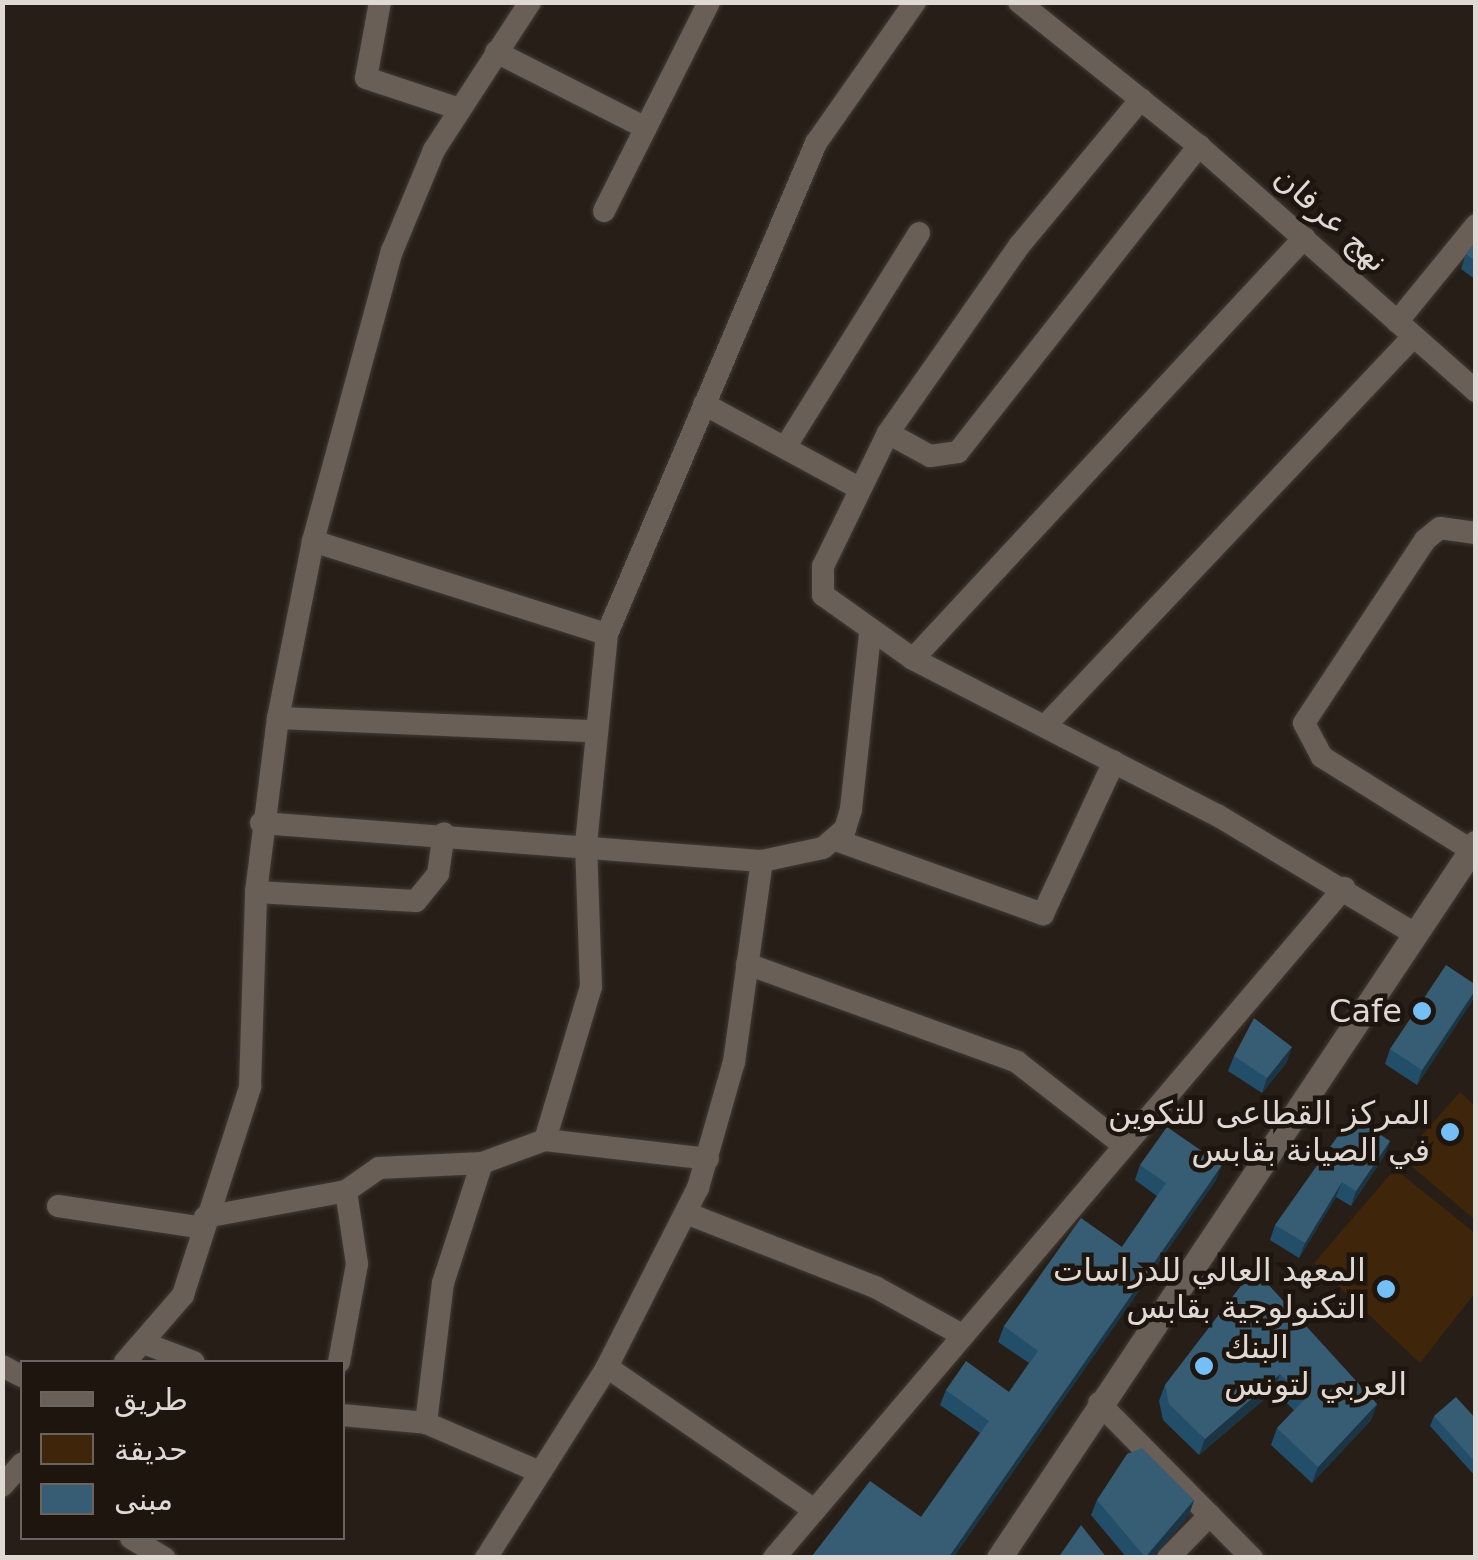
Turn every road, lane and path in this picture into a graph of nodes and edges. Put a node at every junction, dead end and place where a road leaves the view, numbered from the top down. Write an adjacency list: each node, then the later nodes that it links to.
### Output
1 (380, 2): 8 (street)
2 (530, 2): 6 (street)
3 (709, 2): 9 (street)
4 (915, 2): 17 (street)
5 (1018, 2): 7 (street, نهج عرفان)
6 (496, 52): 8 (street); 9 (street)
7 (1141, 98): 10 (street, نهج عرفان); 18 (street)
8 (460, 110): 22 (street)
9 (646, 128): 11 (street)
10 (1199, 146): 14 (street, نهج عرفان); 18 (street)
11 (604, 211)
12 (1476, 224): 15 (street)
13 (920, 232): 19 (street)
14 (1304, 238): 15 (street, نهج عرفان); 25 (street)
15 (1405, 330): 16 (street, نهج عرفان); 27 (street)
16 (1476, 391)
17 (704, 404): 19 (street); 23 (street)
18 (888, 433): 20 (street)
19 (786, 446): 20 (street)
20 (857, 487): 24 (street)
21 (1476, 533): 34 (street)
22 (314, 541): 23 (street); 26 (street)
23 (607, 634): 28 (street)
24 (870, 635): 25 (street); 32 (street)
25 (913, 659): 27 (street)
26 (278, 718): 28 (street); 30 (street)
27 (1045, 726): 29 (street)
28 (594, 731): 33 (street)
29 (1114, 762): 32 (street); 36 (street)
30 (261, 823): 31 (street); 37 (street)
31 (444, 832): 33 (street); 37 (street)
32 (836, 840): 35 (street)
33 (586, 844): 35 (street); 40 (street)
34 (1473, 847): 38 (main road)
35 (762, 861): 39 (street)
36 (1344, 888): 38 (street); 41 (street)
37 (256, 892): 47 (street)
38 (1415, 934): 54 (main road)
39 (747, 964): 41 (street); 42 (street)
40 (545, 1140): 42 (street); 43 (street)
41 (1122, 1144): 48 (street)
42 (708, 1159): 46 (street)
43 (482, 1162): 44 (street); 56 (street)
44 (346, 1191): 47 (street); 52 (street)
45 (58, 1206): 47 (street)
46 (686, 1213): 48 (street); 53 (street)
47 (204, 1222): 49 (street)
48 (962, 1335): 58 (street)
49 (146, 1344): 50 (street); 51 (street)
50 (127, 1360)
51 (189, 1360)
52 (339, 1360)
53 (606, 1366): 57 (street); 58 (street)
54 (1099, 1403): 59 (street); 64 (main road)
55 (345, 1415): 56 (street)
56 (426, 1423): 57 (street)
57 (540, 1472): 62 (street)
58 (814, 1510): 63 (street)
59 (1210, 1515): 65 (street); 66 (street)
60 (135, 1540): 61 (street)
61 (164, 1558)
62 (486, 1558)
63 (774, 1558)
64 (999, 1558)
65 (1168, 1558)
66 (1252, 1558)

